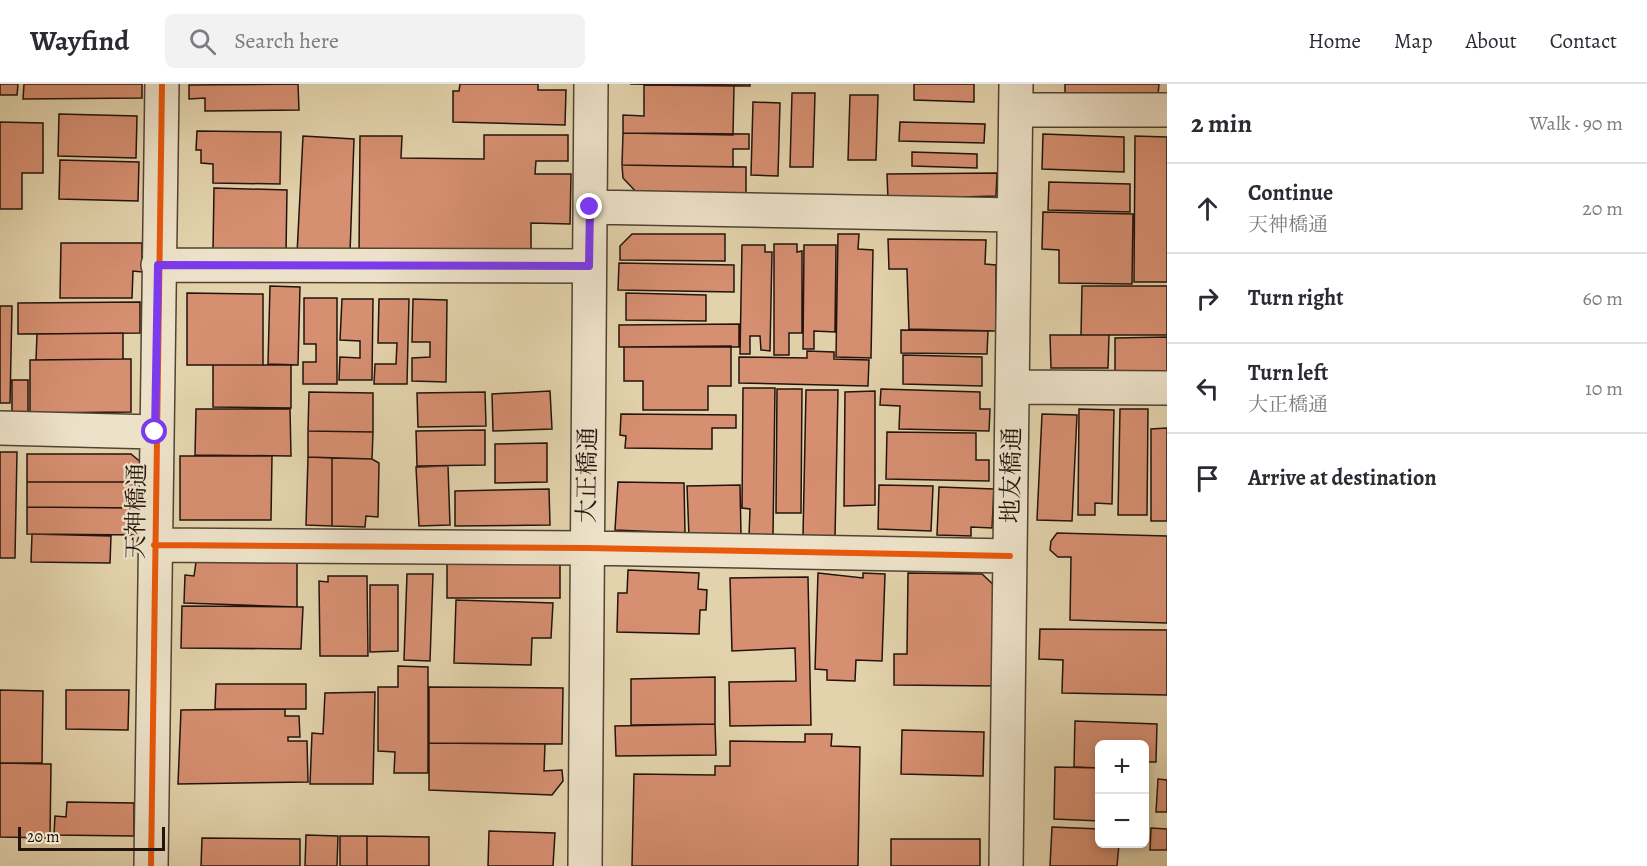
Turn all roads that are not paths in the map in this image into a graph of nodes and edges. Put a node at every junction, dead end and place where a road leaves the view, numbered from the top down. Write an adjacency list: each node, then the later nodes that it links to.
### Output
1 (162, 84): 7 (street, 天神橋通)
2 (591, 84): 5 (street, 大正橋通)
3 (1016, 97): 4 (street); 6 (street, 地友橋通)
4 (1167, 110)
5 (590, 207): 6 (street); 8 (street, 大正橋通)
6 (1014, 215): 9 (street, 地友橋通)
7 (158, 265): 8 (street); 12 (street, 天神橋通)
8 (589, 266): 14 (street, 大正橋通)
9 (1012, 387): 10 (street); 15 (street, 地友橋通)
10 (1167, 388)
11 (0, 428): 12 (street)
12 (155, 432): 13 (street, 天神橋通)
13 (154, 545): 14 (street); 16 (street, 天神橋通)
14 (586, 548): 15 (street); 17 (street, 大正橋通)
15 (1010, 556): 18 (street, 地友橋通)
16 (151, 866)
17 (585, 866)
18 (1006, 866)

